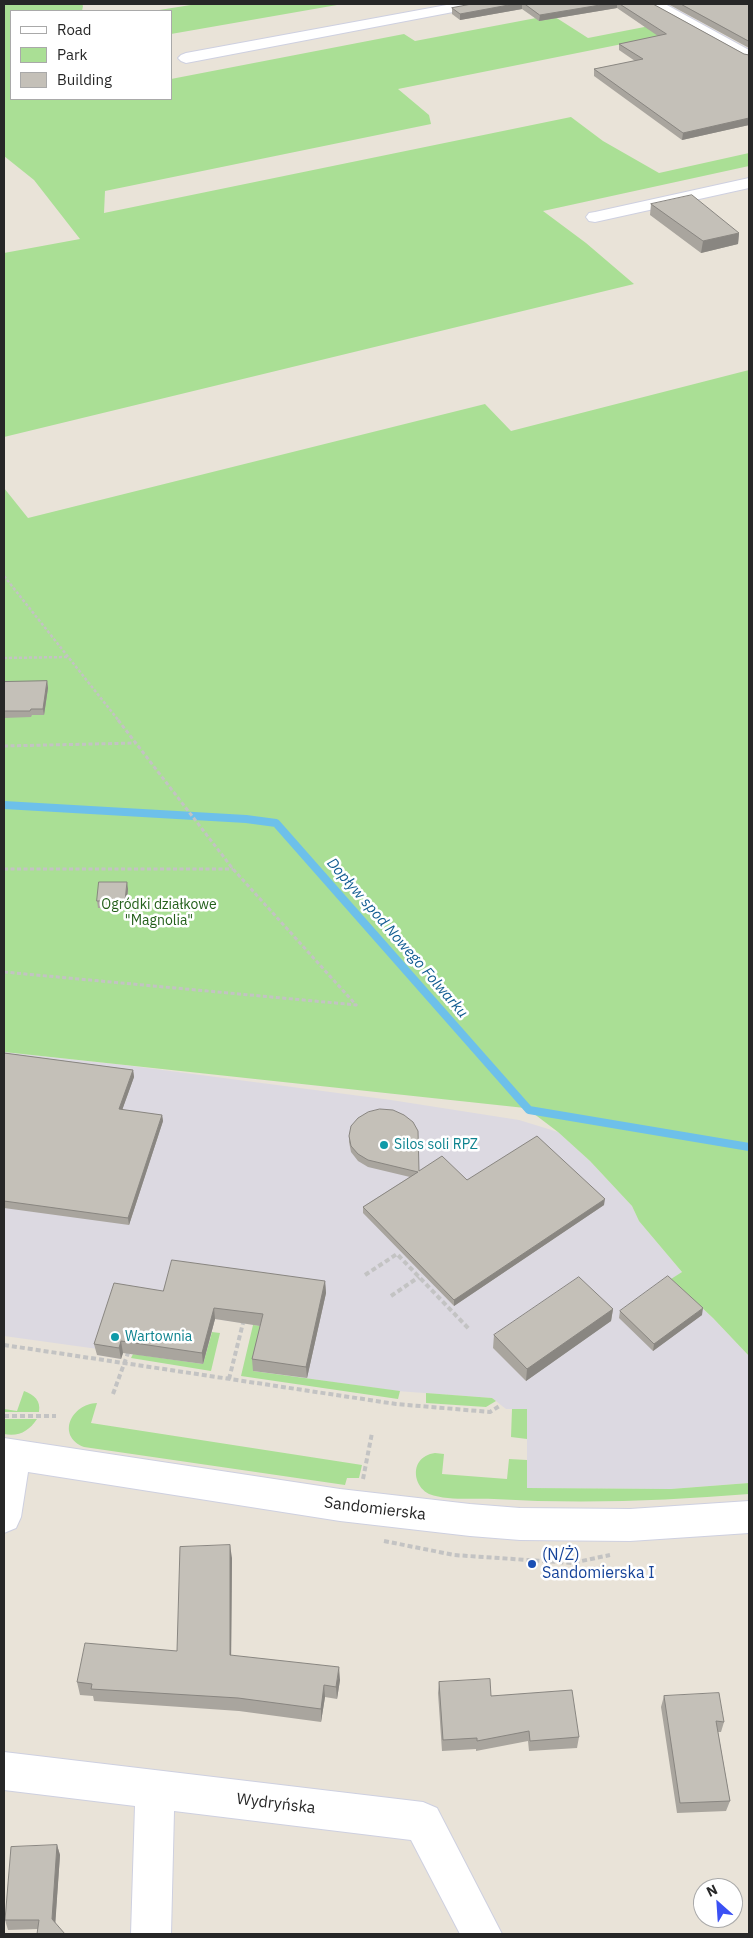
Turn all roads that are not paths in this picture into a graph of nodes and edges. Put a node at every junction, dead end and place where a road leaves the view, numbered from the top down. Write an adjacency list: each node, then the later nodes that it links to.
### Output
1 (474, 4): 4 (street)
2 (655, 4): 3 (street)
3 (749, 56)
4 (186, 58)
5 (749, 183): 6 (street)
6 (595, 217)
7 (9, 1453): 8 (street); 9 (street, Sandomierska)
8 (4, 1517)
9 (749, 1517)
10 (4, 1771): 11 (street, Wydryńska)
11 (155, 1789): 12 (street); 13 (street, Wydryńska)
12 (151, 1934)
13 (482, 1934)

